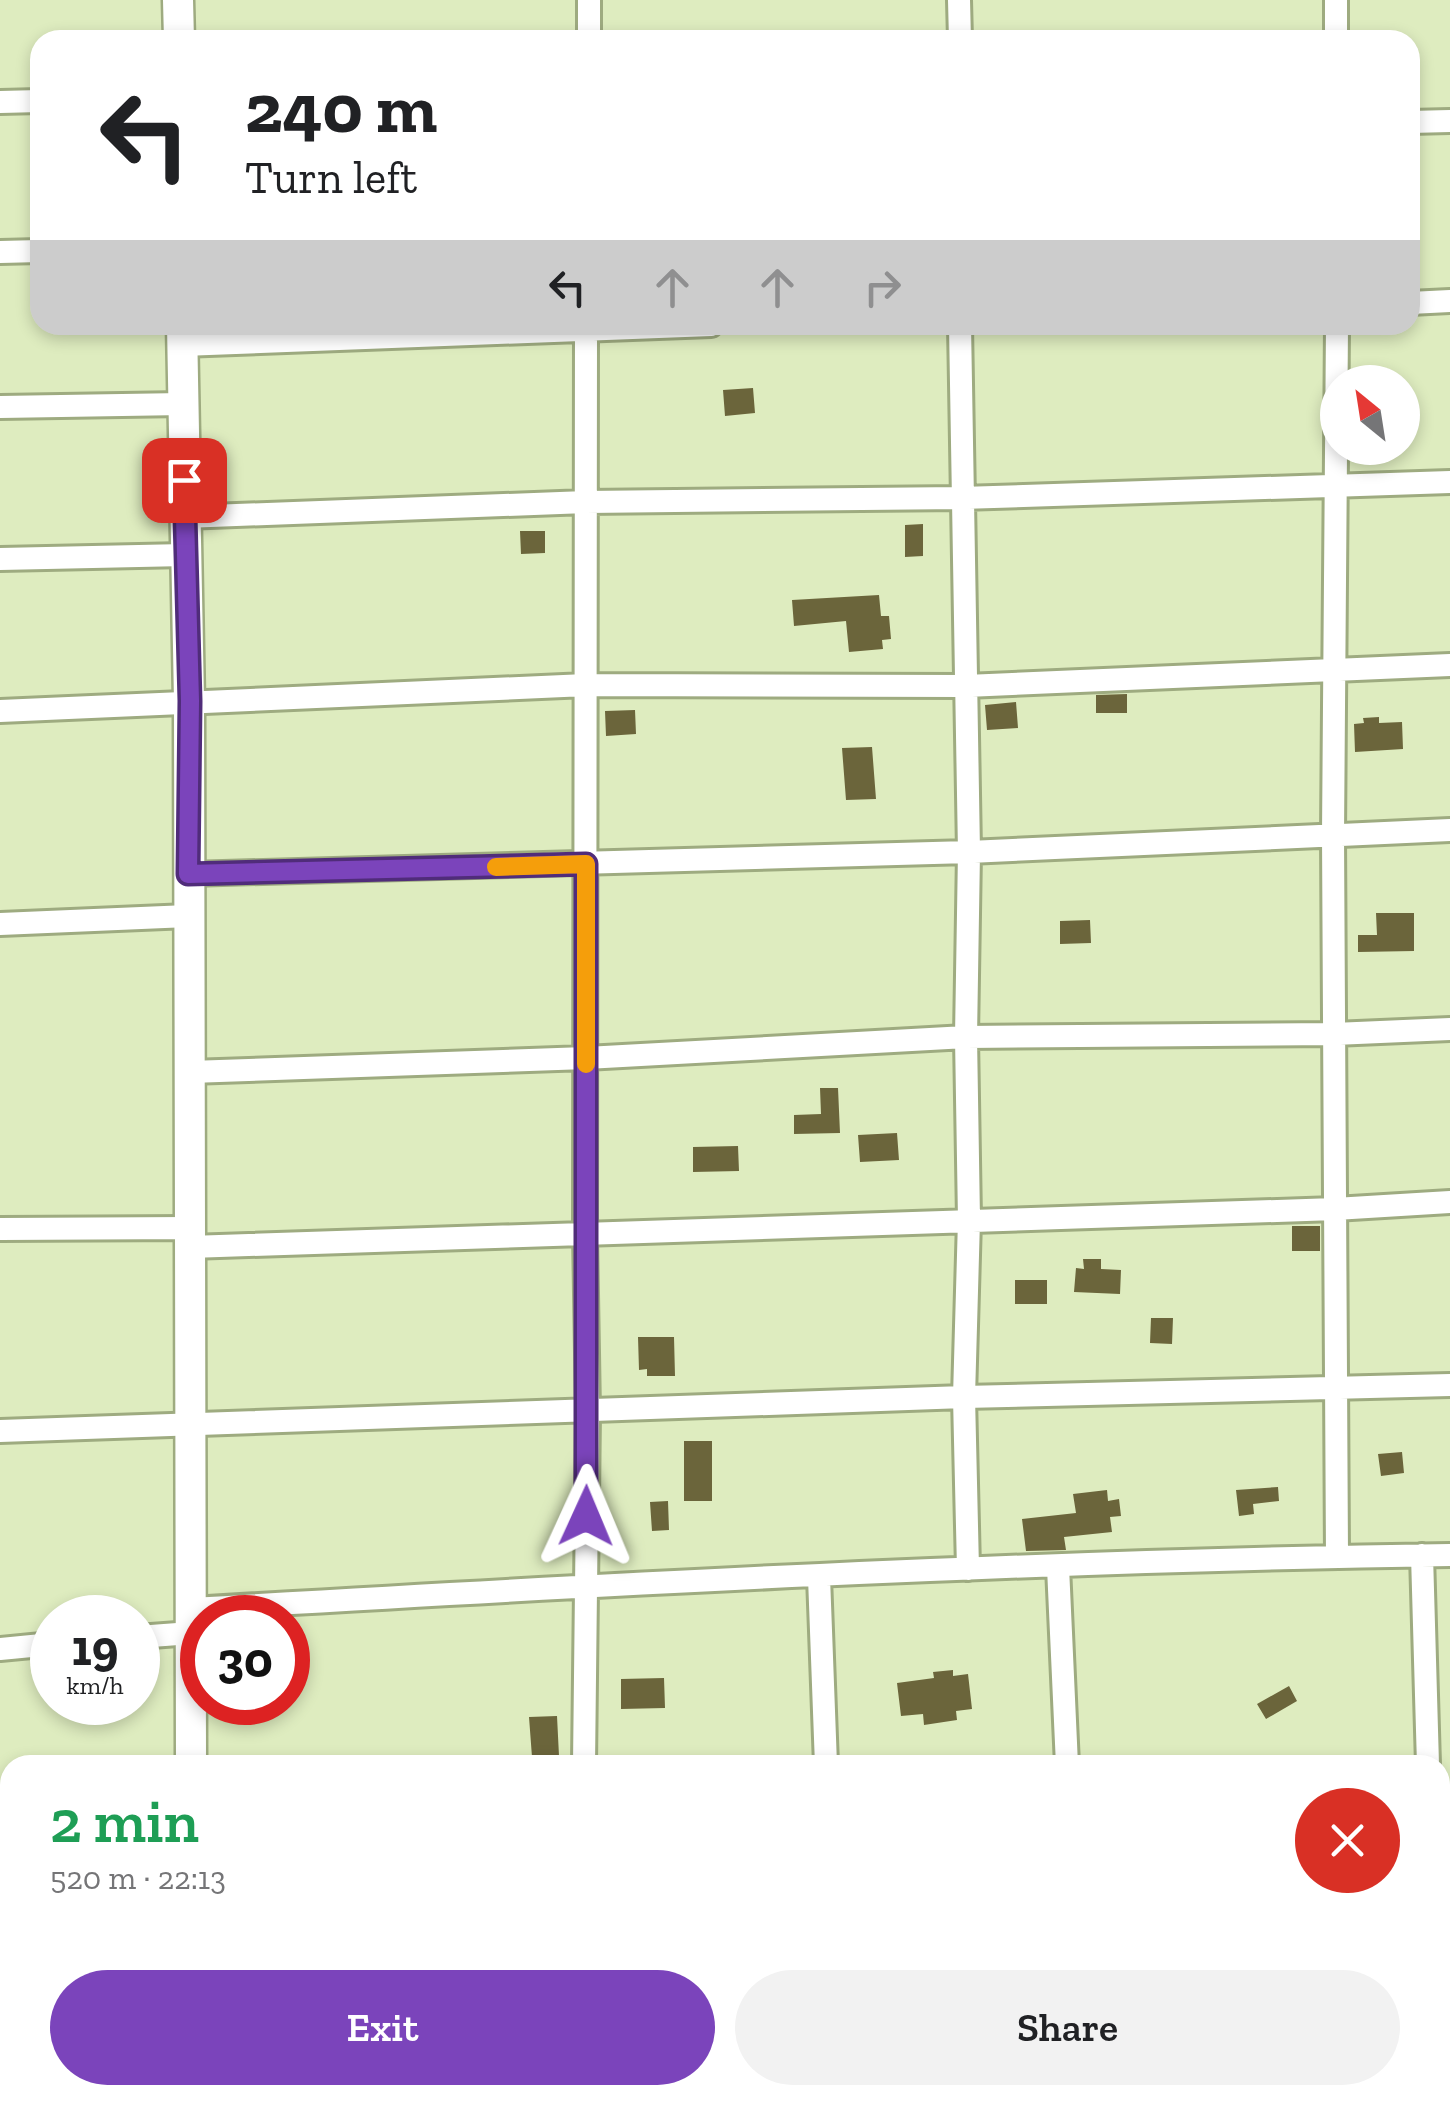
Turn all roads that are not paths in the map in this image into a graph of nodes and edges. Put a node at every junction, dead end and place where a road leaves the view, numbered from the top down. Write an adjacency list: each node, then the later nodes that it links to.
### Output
1 (178, 0): 5 (street)
2 (589, 0): 6 (street)
3 (959, 0): 7 (street)
4 (1336, 0): 8 (street)
5 (179, 30)
6 (589, 30)
7 (960, 30)
8 (1336, 30)
9 (30, 101): 10 (street)
10 (0, 102)
11 (1450, 121): 12 (street)
12 (1420, 122)
13 (30, 250): 14 (street)
14 (0, 252)
15 (1450, 301): 16 (street)
16 (1420, 302)
17 (182, 335): 21 (street)
18 (586, 335): 26 (street)
19 (960, 335): 25 (street)
20 (1337, 335): 24 (street)
21 (183, 404): 22 (street); 27 (street)
22 (0, 407)
23 (1450, 482): 24 (street)
24 (1334, 485): 25 (street); 31 (street)
25 (961, 498): 26 (street); 33 (street)
26 (586, 502): 27 (street); 32 (street)
27 (184, 517): 28 (street)
28 (185, 555): 29 (street); 34 (street)
29 (0, 559)
30 (1450, 666): 31 (street)
31 (1336, 670): 33 (street); 37 (street)
32 (586, 686): 33 (street); 34 (street); 39 (street)
33 (966, 686): 38 (street)
34 (190, 701): 35 (street); 40 (street)
35 (0, 710)
36 (1450, 830): 37 (street)
37 (1333, 835): 38 (street); 44 (street)
38 (969, 852): 39 (street); 45 (street)
39 (586, 864): 40 (street); 46 (street)
40 (188, 874): 41 (street)
41 (188, 916): 42 (street); 47 (street)
42 (0, 924)
43 (1450, 1029): 44 (street)
44 (1334, 1034): 45 (street); 49 (street)
45 (966, 1037): 46 (street); 50 (street)
46 (586, 1058): 47 (street); 52 (street)
47 (190, 1072): 53 (street)
48 (1450, 1202): 49 (street)
49 (1335, 1209): 50 (street); 55 (street)
50 (969, 1220): 52 (street); 56 (street)
51 (0, 1230): 53 (street)
52 (585, 1234): 53 (street); 57 (street)
53 (190, 1237): 58 (street)
54 (1450, 1386): 55 (street)
55 (1336, 1390): 56 (street); 62 (street)
56 (964, 1397): 57 (street); 64 (street)
57 (588, 1412): 58 (street); 66 (street)
58 (191, 1424): 59 (street); 67 (street)
59 (0, 1432)
60 (1422, 1555): 61 (street); 62 (street); 76 (street)
61 (1450, 1555)
62 (1336, 1557): 63 (street)
63 (1058, 1568): 64 (street); 75 (street)
64 (968, 1569): 65 (street)
65 (819, 1577): 66 (street); 74 (street)
66 (584, 1586): 68 (street); 73 (street)
67 (191, 1595)
68 (310, 1610)
69 (30, 1646): 70 (street)
70 (0, 1649)
71 (191, 1725): 72 (street)
72 (191, 1755)
73 (584, 1755)
74 (826, 1755)
75 (1067, 1755)
76 (1428, 1755)

